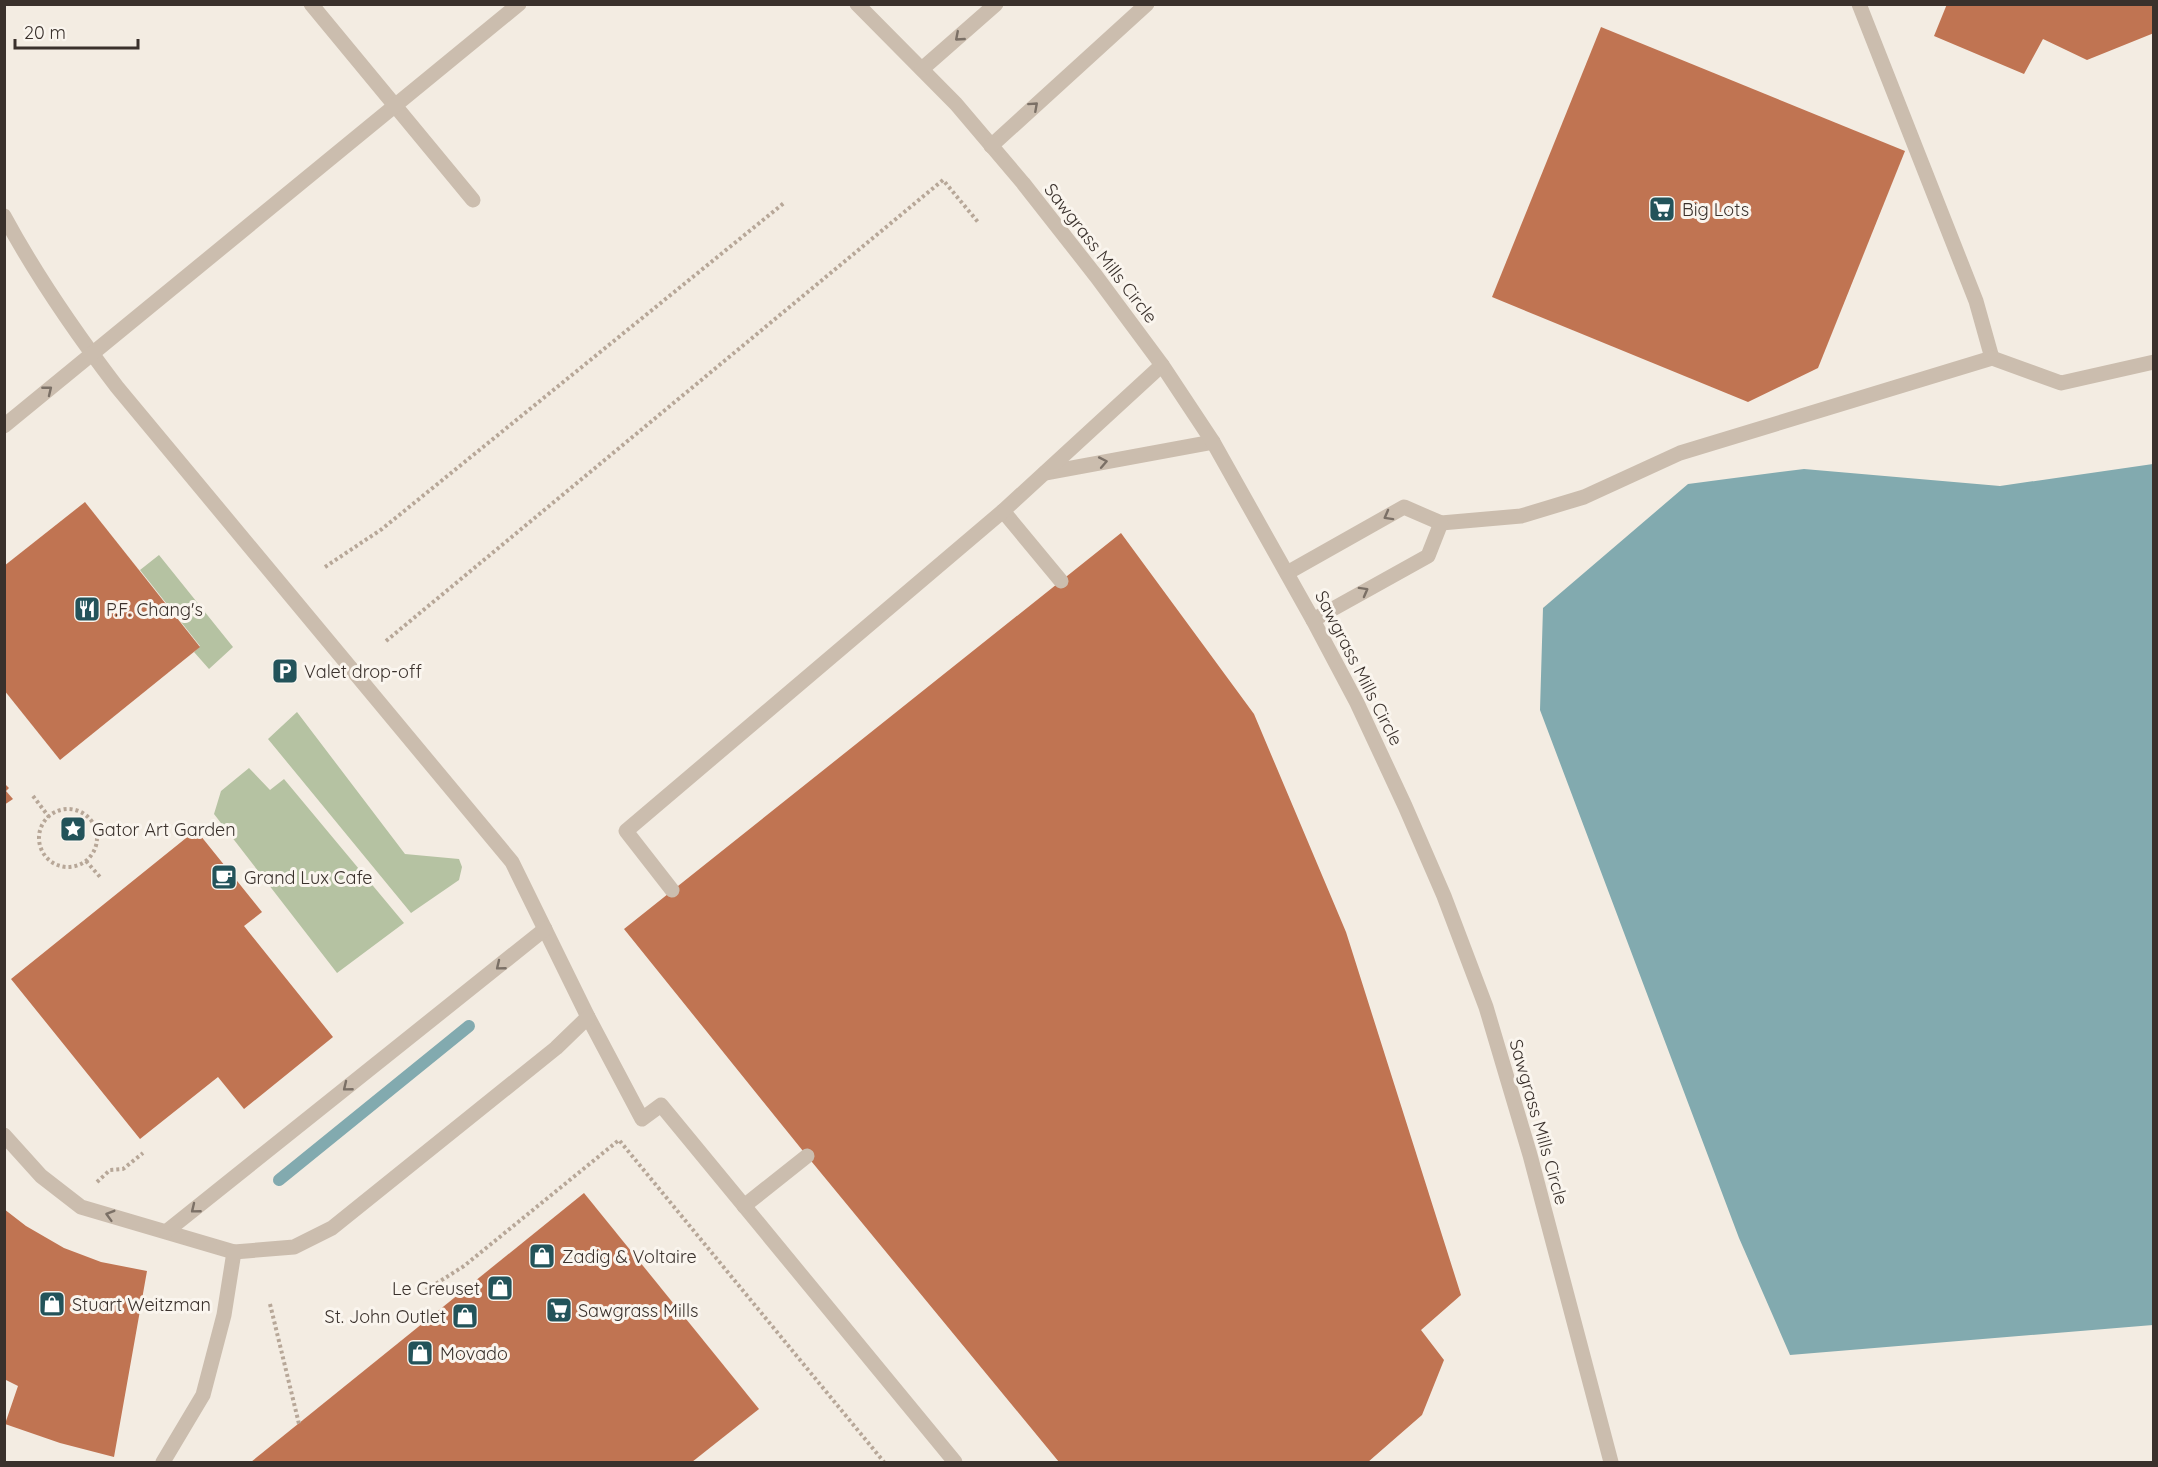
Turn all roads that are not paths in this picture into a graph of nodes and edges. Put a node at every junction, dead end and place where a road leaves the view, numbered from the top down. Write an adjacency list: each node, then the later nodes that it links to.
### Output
1 (311, 4): 8 (street)
2 (519, 4): 8 (street)
3 (857, 4): 7 (street, Sawgrass Mills Circle)
4 (996, 4): 7 (street, one-way to 7)
5 (1147, 4): 9 (street, one-way to 5)
6 (1858, 4): 13 (street)
7 (922, 69): 9 (street, Sawgrass Mills Circle)
8 (395, 106): 10 (street); 12 (street)
9 (991, 146): 15 (street, Sawgrass Mills Circle)
10 (473, 200)
11 (4, 216): 12 (street)
12 (92, 354): 16 (street, one-way to 12); 25 (street)
13 (1992, 358): 14 (street); 20 (street)
14 (2154, 362)
15 (1162, 365): 17 (street, Sawgrass Mills Circle); 18 (street)
16 (4, 426)
17 (1213, 442): 18 (street, one-way to 17); 21 (street, Sawgrass Mills Circle)
18 (1045, 473): 19 (street)
19 (1003, 511): 22 (street); 24 (street)
20 (1441, 523): 21 (street, one-way to 21); 23 (street, one-way to 20)
21 (1287, 573): 23 (street, Sawgrass Mills Circle)
22 (1061, 581)
23 (1313, 620): 34 (street, Sawgrass Mills Circle)
24 (672, 890)
25 (545, 929): 26 (street); 30 (street, one-way to 30)
26 (588, 1017): 29 (street); 31 (street)
27 (4, 1135): 30 (street, one-way to 27)
28 (807, 1156): 29 (street)
29 (744, 1206): 33 (street)
30 (167, 1232): 31 (street)
31 (234, 1252): 32 (street)
32 (163, 1462)
33 (955, 1462)
34 (1611, 1462)

